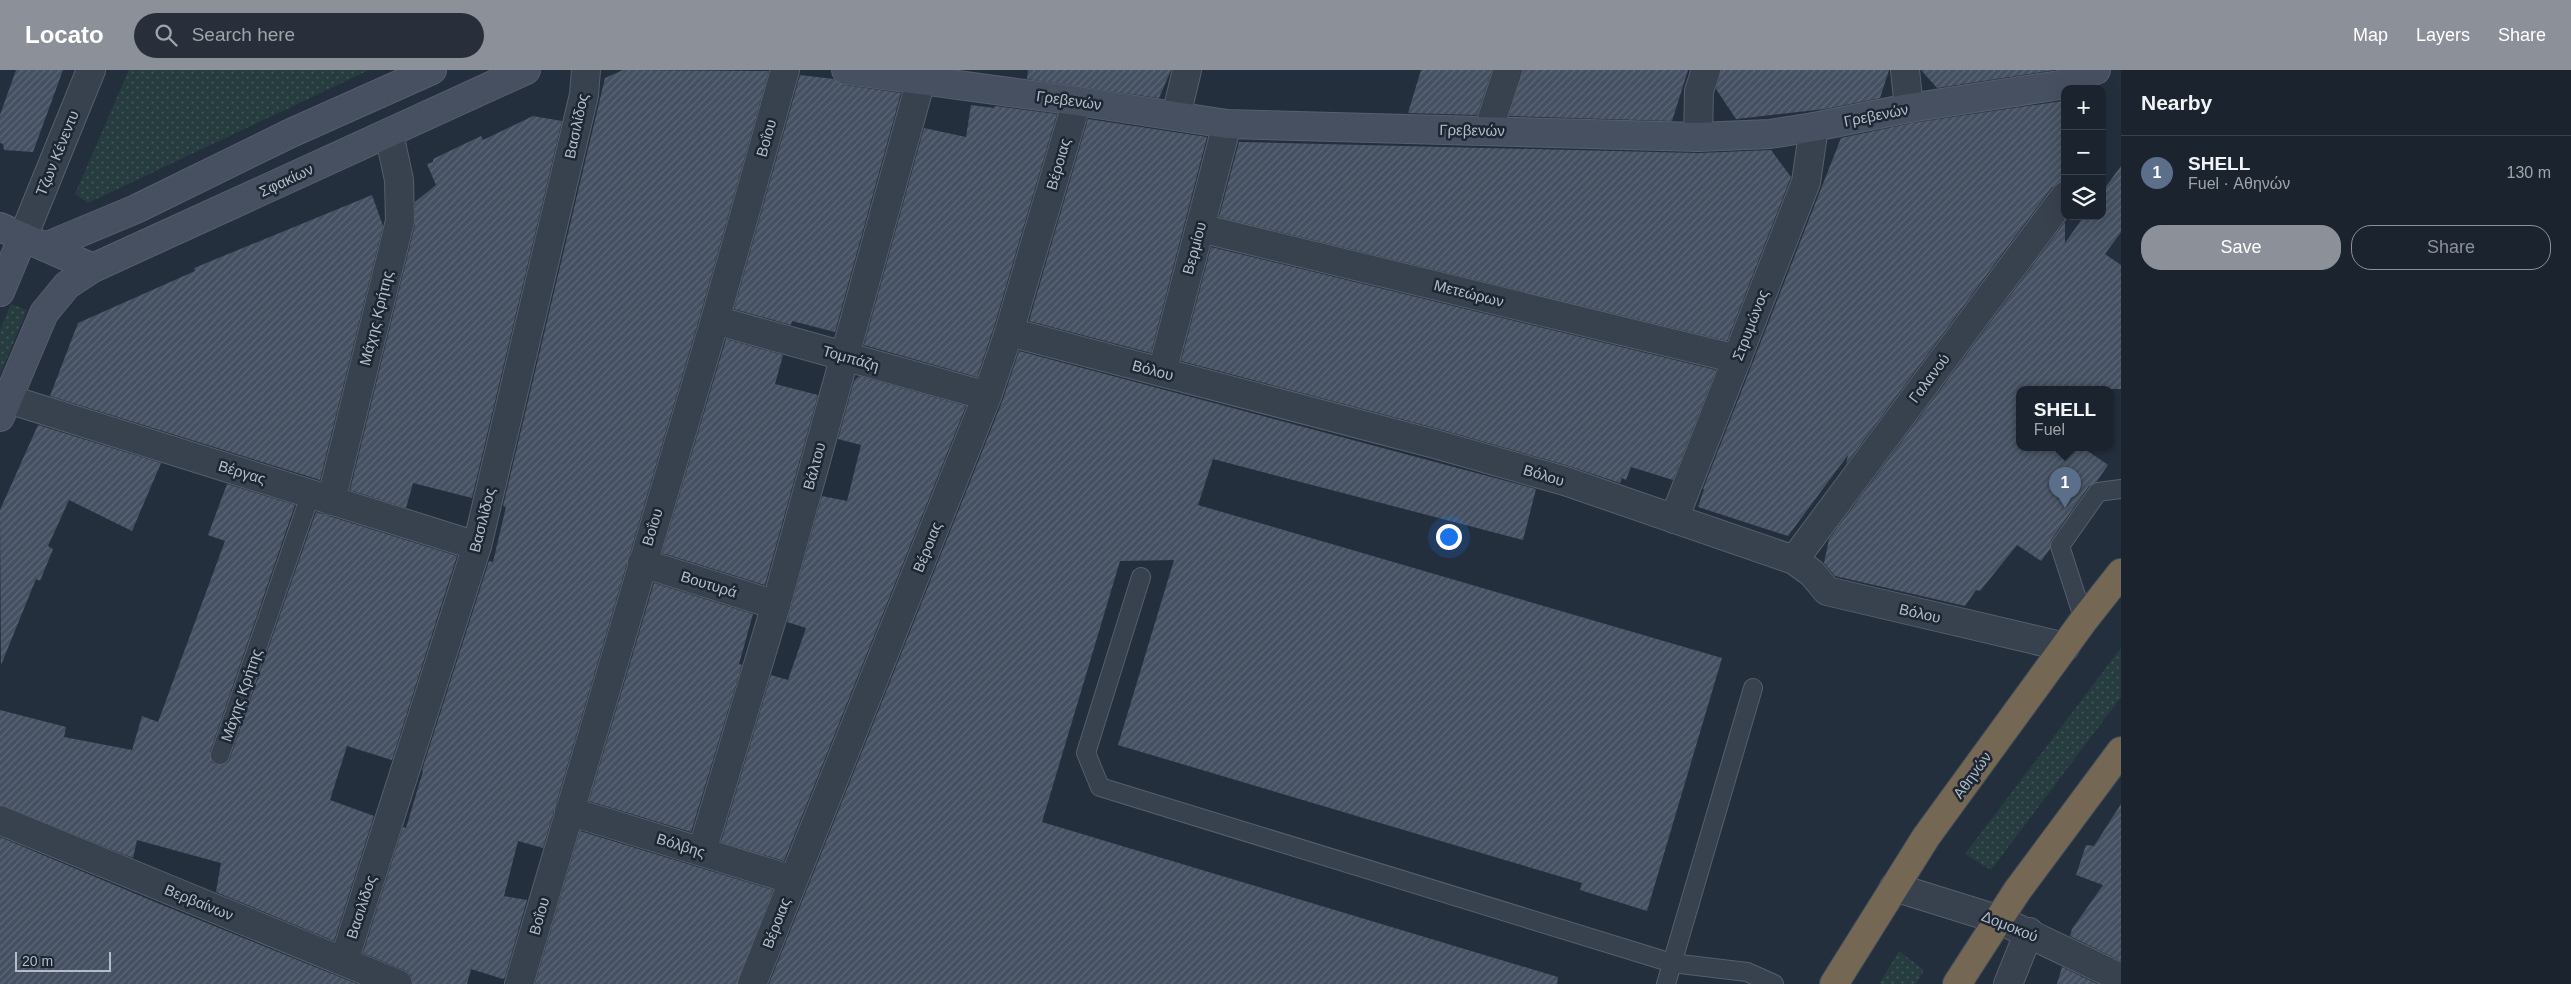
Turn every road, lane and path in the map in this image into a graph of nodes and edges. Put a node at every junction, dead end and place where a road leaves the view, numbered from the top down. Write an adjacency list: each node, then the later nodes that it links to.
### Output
1 (91, 70): 23 (street, Τζων Κένεντυ)
2 (432, 70): 23 (street)
3 (526, 70): 19 (street, Σφακίων)
4 (586, 70): 36 (street, Βασιλίδος)
5 (785, 70): 26 (street, Βοΐου)
6 (846, 70): 12 (street, Γρεβενών)
7 (1187, 70): 15 (street)
8 (1508, 70): 18 (street)
9 (1706, 70): 20 (street)
10 (1906, 70): 14 (street)
11 (2096, 70): 14 (street, Γρεβενών)
12 (921, 80): 13 (street, Γρεβενών); 28 (street, Βάλτου)
13 (1077, 101): 15 (street, Γρεβενών); 27 (street, Βέροιας)
14 (1909, 108): 17 (street, Γρεβενών)
15 (1176, 116): 16 (street, Γρεβενών)
16 (1227, 124): 18 (street, Γρεβενών); 22 (street, Βερμίου)
17 (1814, 128): 20 (street, Γρεβενών); 29 (street, Στρυμώνος)
18 (1488, 130): 20 (street, Γρεβενών)
19 (389, 133): 24 (street, Σφακίων); 34 (street, Μάχης Κρήτης)
20 (1698, 136)
21 (2061, 201): 37 (street, Γαλανού)
22 (1200, 228): 29 (street, Μετεώρων); 30 (street, Βερμίου)
23 (23, 237): 24 (street); 25 (street)
24 (93, 268): 32 (street, Σφακίων)
25 (0, 292)
26 (715, 320): 28 (street, Τομπάζη); 38 (street, Βοΐου)
27 (1009, 332): 30 (street, Βόλου); 31 (street, Βέροιας)
28 (844, 356): 31 (street, Τομπάζη); 41 (street, Βάλτου)
29 (1737, 359): 35 (street, Στρυμώνος)
30 (1162, 372): 35 (street, Βόλου)
31 (987, 396): 50 (street, Βέροιας)
32 (4, 408): 34 (street, Βέργας)
33 (2121, 489): 42 (lane)
34 (321, 497): 36 (street, Βέργας); 46 (lane, Μάχης Κρήτης)
35 (1674, 519): 37 (street, Βόλου)
36 (477, 546): 54 (street, Βασιλίδος)
37 (1794, 560): 43 (street, Βόλου)
38 (642, 563): 41 (street, Βουτυρά); 47 (street, Βοΐου)
39 (2121, 574): 42 (highway, Αθηνών)
40 (1141, 577): 55 (lane)
41 (776, 605): 49 (street, Βάλτου)
42 (2084, 620): 43 (highway, Αθηνών)
43 (2065, 647): 51 (highway, Αθηνών)
44 (1753, 688): 55 (lane)
45 (2121, 751): 52 (highway)
46 (220, 754)
47 (569, 811): 49 (street, Βόλβης); 58 (street, Βοΐου)
48 (0, 820): 54 (street, Βερβαίνων)
49 (702, 851): 50 (street, Βόλβης)
50 (793, 880): 59 (street, Βέροιας)
51 (1894, 887): 52 (street, Δομοκού); 62 (highway, Αθηνών)
52 (2000, 920): 53 (street, Δομοκού); 63 (highway)
53 (2029, 932): 56 (street, Δομοκού); 64 (street)
54 (344, 961): 57 (street, Βερβαίνων)
55 (1672, 963): 60 (lane); 61 (lane)
56 (2121, 978)
57 (398, 984)
58 (519, 984)
59 (752, 984)
60 (1666, 984)
61 (1774, 984)
62 (1834, 984)
63 (1957, 984)
64 (2008, 984)

